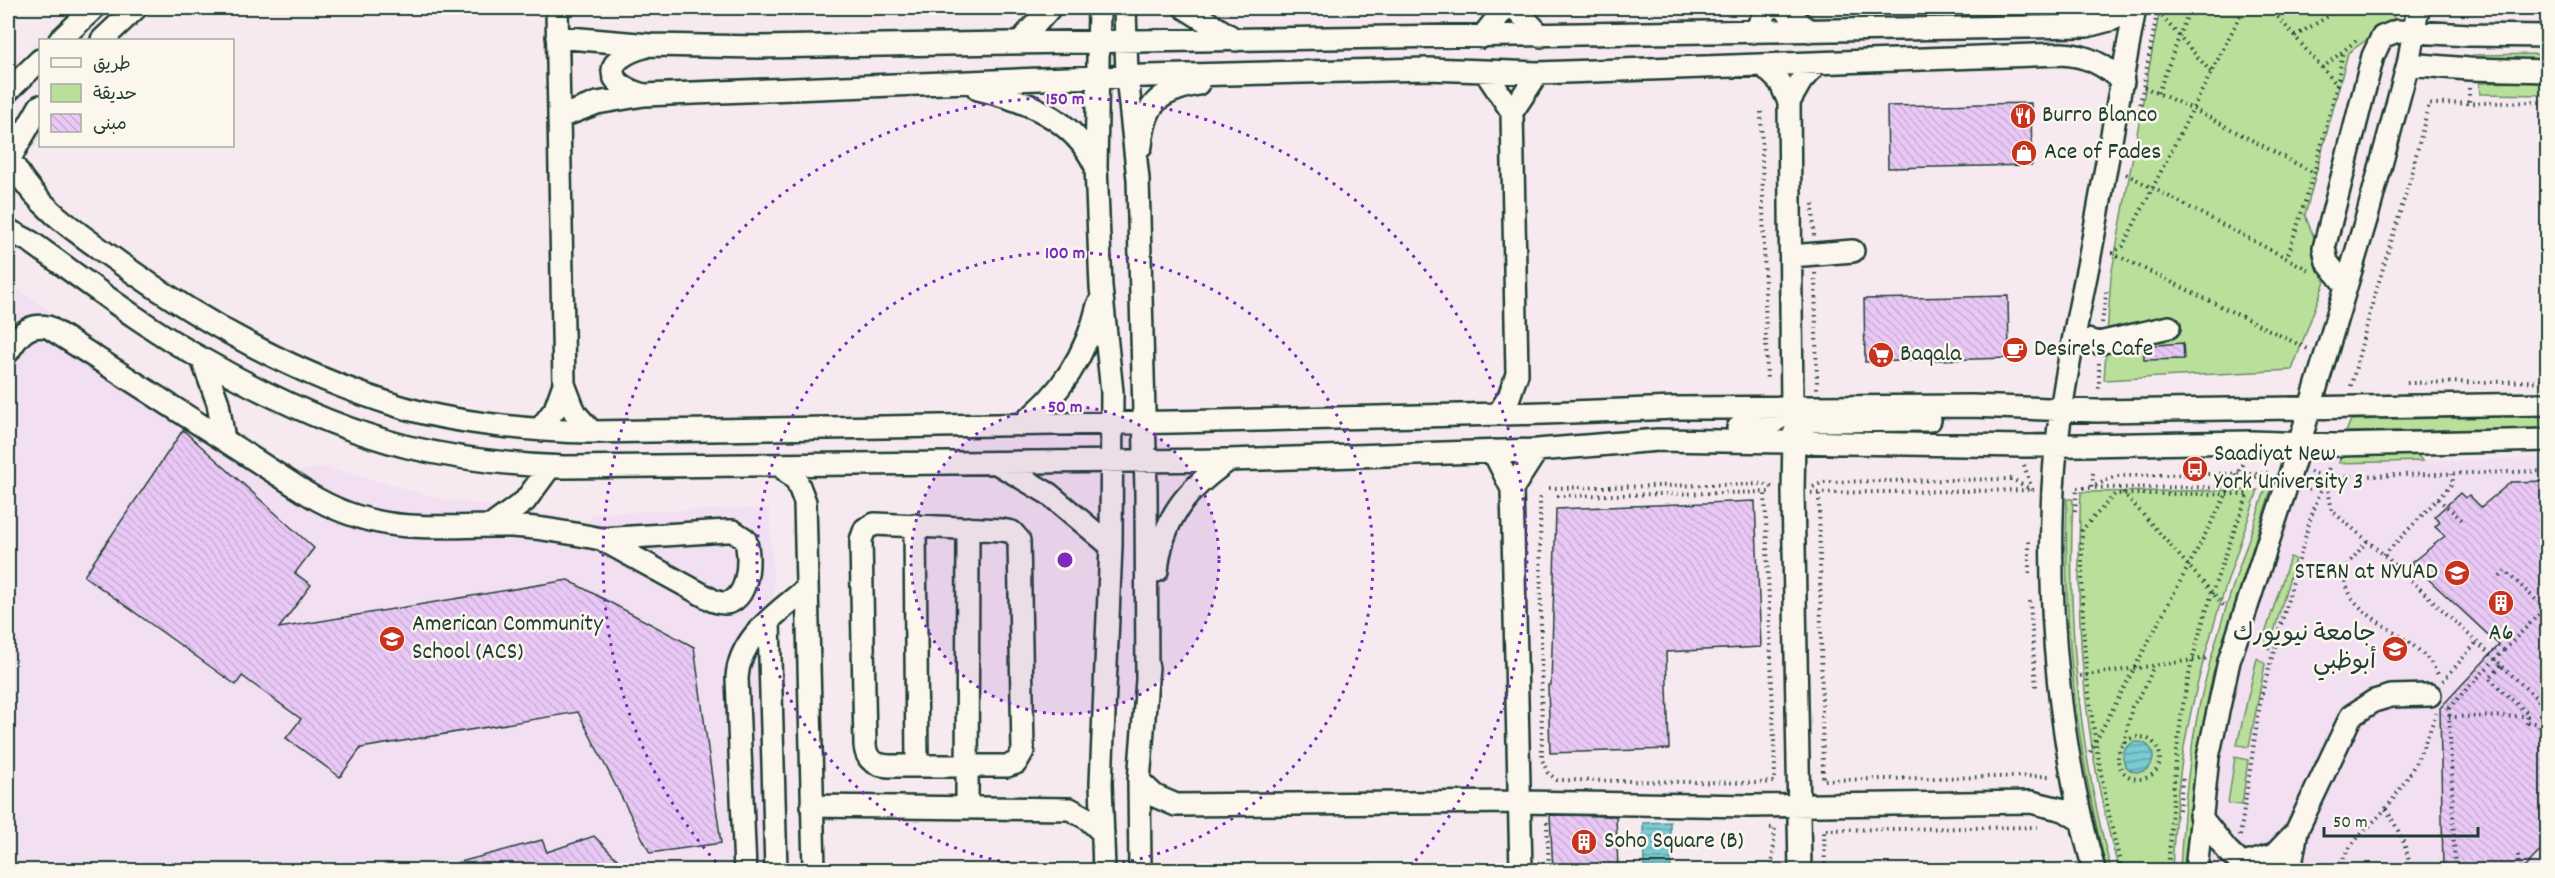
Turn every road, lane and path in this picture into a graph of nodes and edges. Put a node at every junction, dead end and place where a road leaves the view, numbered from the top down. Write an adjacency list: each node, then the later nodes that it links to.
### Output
1 (94, 8): 28 (street)
2 (136, 8): 29 (street)
3 (557, 8): 27 (street)
4 (1050, 8): 33 (street)
5 (1099, 8): 32 (street)
6 (1125, 8): 31 (street)
7 (1185, 8): 30 (street)
8 (1506, 8): 26 (street)
9 (1515, 8): 22 (street)
10 (1769, 8): 21 (street)
11 (1784, 8): 19 (street)
12 (2135, 8): 19 (street); 47 (street)
13 (2190, 8): 23 (path)
14 (2244, 8): 41 (path)
15 (2270, 8): 24 (path)
16 (2342, 8): 24 (path)
17 (2418, 8): 20 (street)
18 (2158, 10): 23 (path); 50 (path)
19 (1809, 31): 21 (street)
20 (2414, 31): 25 (street); 38 (street); 80 (street)
21 (1754, 32): 22 (street)
22 (1541, 36): 26 (street)
23 (2179, 36): 41 (path); 52 (path)
24 (2295, 36): 49 (path)
25 (2547, 36)
26 (1482, 37): 30 (street)
27 (557, 38): 34 (street); 60 (street)
28 (61, 39)
29 (103, 39)
30 (1236, 40): 31 (street)
31 (1127, 42): 32 (street); 45 (street)
32 (1099, 43): 33 (street); 46 (street)
33 (1019, 44): 34 (street)
34 (650, 45): 53 (street)
35 (2343, 50): 49 (path)
36 (39, 61): 51 (street)
37 (1817, 63): 39 (street); 47 (street); 54 (street)
38 (2408, 64): 40 (street); 80 (street)
39 (1763, 66): 44 (street); 54 (street)
40 (2547, 71)
41 (2211, 72): 57 (path)
42 (1258, 73): 43 (street); 45 (street); 67 (street)
43 (1486, 73): 44 (street); 58 (street)
44 (1538, 73): 58 (street)
45 (1127, 76): 46 (street); 67 (street)
46 (1098, 77): 48 (street); 64 (street)
47 (2123, 82): 83 (street)
48 (942, 84): 53 (street); 64 (street)
49 (2337, 84): 65 (path)
50 (2144, 87): 52 (path); 61 (path)
51 (8, 91)
52 (2158, 93): 57 (path)
53 (644, 95): 60 (street)
54 (1790, 102): 75 (street)
55 (2547, 102): 92 (path)
56 (39, 108): 62 (street)
57 (2193, 109): 65 (path); 69 (path)
58 (1512, 112): 88 (street)
59 (1761, 112): 90 (path)
60 (560, 117): 91 (street)
61 (2138, 120)
62 (11, 153): 70 (street); 108 (street)
63 (2128, 163): 66 (path)
64 (1096, 166): 81 (street)
65 (2314, 173): 76 (path)
66 (2126, 174): 68 (path); 69 (path)
67 (1138, 179): 106 (street)
68 (2124, 186)
69 (2153, 188): 74 (path); 76 (path)
70 (8, 191)
71 (8, 231): 87 (street)
72 (2114, 242): 74 (path)
73 (1853, 251): 75 (street)
74 (2112, 253): 77 (path); 85 (path)
75 (1791, 256): 99 (street)
76 (2288, 258): 78 (path)
77 (2110, 264)
78 (2314, 273)
79 (2107, 286): 84 (path)
80 (2346, 286): 101 (street)
81 (1101, 287): 105 (street); 107 (street)
82 (2169, 327): 84 (street)
83 (2074, 337): 84 (street); 102 (street)
84 (2099, 343): 97 (path)
85 (2311, 350)
86 (8, 352): 110 (street)
87 (202, 359): 110 (street); 126 (street)
88 (1517, 374): 103 (street); 104 (street)
89 (2547, 381): 94 (path)
90 (1767, 382)
91 (564, 384): 108 (street); 109 (street)
92 (2350, 384): 93 (path); 95 (path); 96 (path)
93 (2361, 384)
94 (2396, 384)
95 (2342, 385)
96 (2354, 396)
97 (2098, 399)
98 (2547, 404): 101 (street)
99 (1792, 406): 100 (street); 104 (street); 111 (street)
100 (1972, 406): 102 (street); 113 (street)
101 (2309, 408): 102 (street); 114 (street)
102 (2061, 410): 115 (street)
103 (1497, 414): 104 (street); 106 (street)
104 (1544, 414)
105 (1112, 422): 106 (street); 107 (street); 122 (street)
106 (1146, 423): 119 (street)
107 (1020, 425): 109 (street)
108 (540, 429): 109 (street)
109 (592, 432)
110 (224, 440): 155 (street)
111 (1658, 440): 113 (street); 116 (street)
112 (2547, 440): 114 (street)
113 (1793, 441): 115 (street); 200 (street)
114 (2299, 443): 115 (street); 203 (street)
115 (2058, 445): 191 (street)
116 (1537, 450): 117 (street); 137 (street)
117 (1493, 451): 120 (street); 137 (street)
118 (2332, 459): 132 (path)
119 (1143, 460): 120 (street); 122 (street); 178 (street)
120 (1229, 460): 178 (street)
121 (2245, 460): 131 (path)
122 (1112, 461): 124 (street); 160 (street)
123 (830, 463): 124 (street); 125 (street); 151 (street)
124 (995, 463): 160 (street)
125 (781, 466): 126 (street); 151 (street)
126 (549, 467): 150 (street)
127 (2307, 471): 132 (path)
128 (2547, 471): 130 (path)
129 (2093, 474): 133 (path)
130 (2452, 474): 132 (path); 149 (path)
131 (2236, 475): 133 (path); 134 (path); 134 (path)
132 (2326, 477): 148 (path); 159 (path); 210 (path)
133 (2092, 487): 136 (path); 139 (path)
134 (2229, 487): 139 (path); 145 (path)
135 (1549, 488): 142 (path)
136 (2077, 488): 138 (path); 152 (path)
137 (1512, 489): 195 (street)
138 (2067, 489)
139 (2120, 489): 143 (path)
140 (2033, 490): 141 (path); 144 (path); 144 (path)
141 (2042, 490)
142 (1765, 492): 146 (path); 147 (path)
143 (2123, 493): 145 (path); 162 (path); 176 (path)
144 (1819, 494): 192 (path)
145 (2225, 494): 162 (path); 165 (path)
146 (1540, 496)
147 (1557, 496)
148 (2305, 498)
149 (2438, 499): 153 (path); 161 (path)
150 (525, 501): 155 (street); 157 (street)
151 (805, 501): 164 (street)
152 (2075, 512)
153 (2463, 521)
154 (915, 525): 156 (street); 189 (street); 189 (street)
155 (491, 526): 157 (street)
156 (968, 528): 190 (street); 190 (street)
157 (558, 531): 158 (street)
158 (601, 539): 158 (street)
159 (2367, 541): 161 (path); 169 (path)
160 (1111, 546): 194 (street)
161 (2384, 555): 169 (path)
162 (2187, 567): 165 (path); 175 (path)
163 (2500, 577): 167 (path)
164 (807, 588): 168 (street); 198 (street)
165 (2212, 594): 166 (path); 171 (path)
166 (2224, 606)
167 (2547, 608): 182 (path, bridge)
168 (768, 622): 214 (street); 215 (street)
169 (2476, 643): 174 (path)
170 (2208, 658): 171 (path)
171 (2192, 659): 173 (path); 225 (path)
172 (2079, 664): 177 (path)
173 (2154, 666): 175 (path); 187 (path)
174 (2501, 666): 181 (path); 183 (path)
175 (2134, 669): 176 (path); 185 (path)
176 (2087, 675): 177 (path); 185 (path)
177 (2080, 676): 179 (path)
178 (1147, 680): 193 (street)
179 (2081, 687)
180 (2434, 700): 202 (path); 207 (street)
181 (2547, 709)
182 (2449, 717): 184 (path); 230 (path)
183 (2529, 719)
184 (2547, 733)
185 (2095, 741): 188 (path); 224 (path)
186 (2088, 742): 188 (path)
187 (2124, 743): 187 (path)
188 (2090, 752): 191 (path)
189 (917, 766): 190 (street)
190 (967, 766): 199 (street)
191 (2082, 767): 196 (street); 204 (street)
192 (2049, 776)
193 (1139, 781): 197 (street); 209 (street)
194 (1101, 783): 201 (street); 208 (street)
195 (1521, 802): 197 (street); 200 (street); 219 (street)
196 (2031, 802): 200 (street); 204 (street)
197 (1176, 805): 209 (street)
198 (812, 806): 199 (street); 216 (street)
199 (967, 806): 201 (street)
200 (1798, 806): 221 (street)
201 (1070, 809): 208 (street)
202 (2386, 809): 228 (path); 229 (path)
203 (2200, 816): 212 (street); 226 (street)
204 (2080, 820): 223 (street)
205 (2049, 827): 222 (path)
206 (1775, 828): 220 (path)
207 (2297, 830): 212 (street); 227 (street)
208 (1102, 834): 217 (street)
209 (1139, 835): 218 (street)
210 (2234, 843)
211 (2518, 855): 231 (path)
212 (2245, 867)
213 (2547, 867): 232 (path)
214 (746, 870)
215 (776, 870)
216 (814, 870)
217 (1104, 870)
218 (1140, 870)
219 (1521, 870)
220 (1772, 870)
221 (1800, 870)
222 (1825, 870)
223 (2094, 870)
224 (2122, 870)
225 (2168, 870)
226 (2196, 870)
227 (2292, 870)
228 (2339, 870)
229 (2410, 870)
230 (2455, 870)
231 (2519, 870)
232 (2544, 870)

